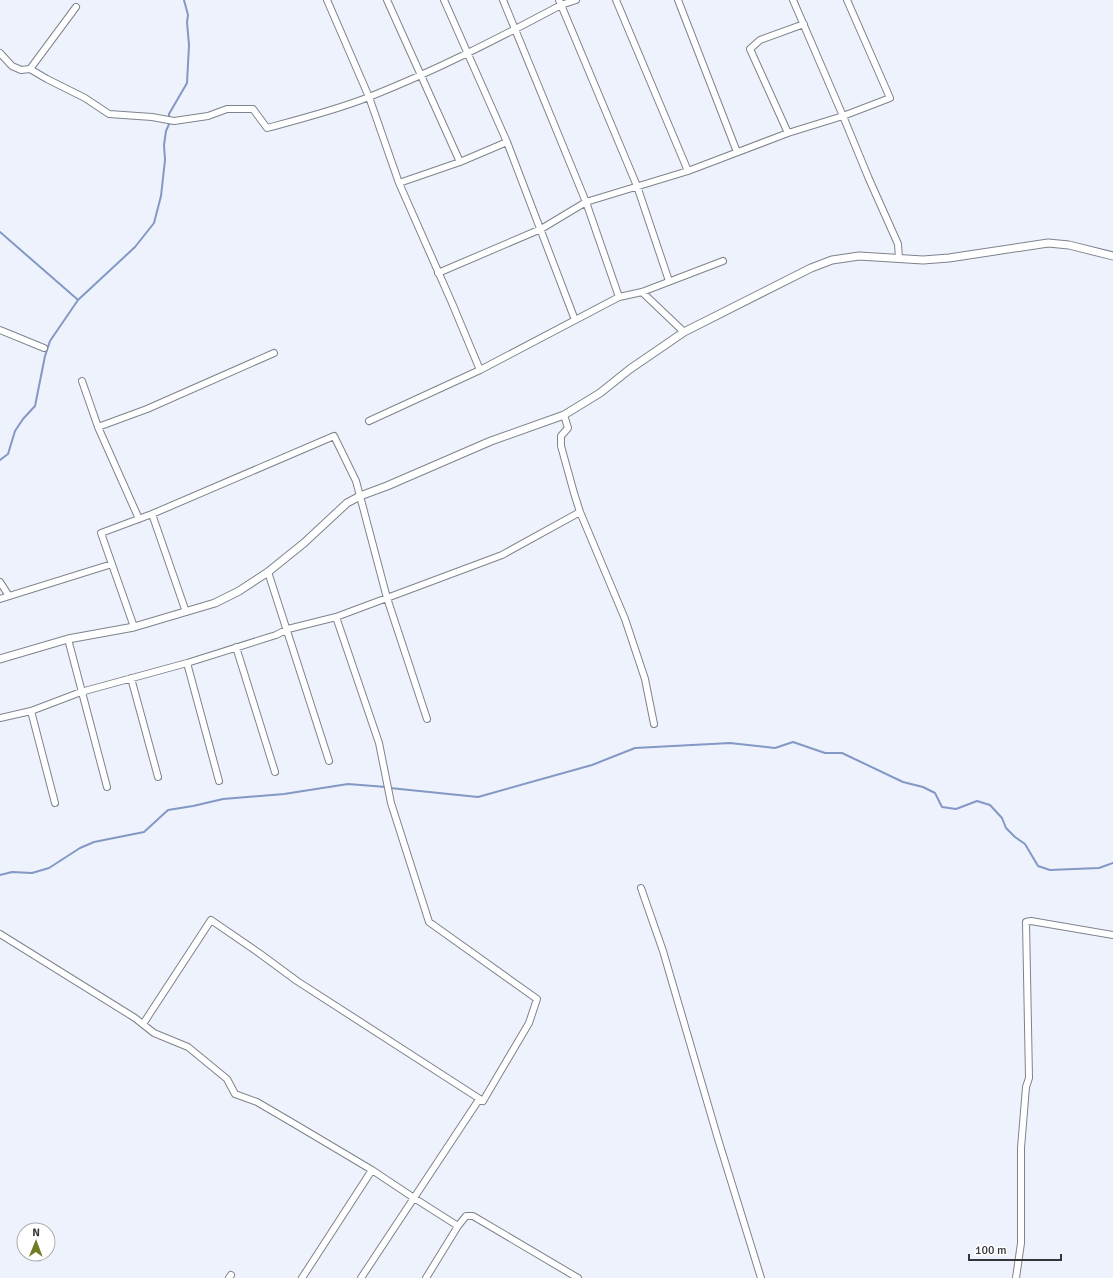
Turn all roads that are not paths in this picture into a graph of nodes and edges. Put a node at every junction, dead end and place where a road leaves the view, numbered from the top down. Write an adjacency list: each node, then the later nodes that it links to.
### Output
1 (327, 0): 18 (street)
2 (387, 0): 17 (street)
3 (444, 0): 15 (street)
4 (503, 0): 13 (street)
5 (576, 0): 10 (street)
6 (616, 0): 24 (street)
7 (678, 0): 22 (street)
8 (793, 0): 12 (street)
9 (847, 0): 19 (street)
10 (560, 3): 13 (street); 26 (street)
11 (76, 7): 16 (street)
12 (804, 24): 19 (street); 20 (street)
13 (515, 30): 15 (street); 27 (street)
14 (0, 53): 16 (street)
15 (468, 54): 17 (street); 21 (street)
16 (30, 69): 18 (street)
17 (420, 75): 18 (street); 23 (street)
18 (369, 97): 25 (street)
19 (843, 116): 20 (street); 30 (street)
20 (788, 133): 22 (street)
21 (507, 142): 23 (street); 28 (street)
22 (737, 152): 24 (street)
23 (460, 162): 25 (street)
24 (688, 171): 26 (street)
25 (399, 183): 32 (street)
26 (637, 186): 27 (street); 33 (street)
27 (586, 202): 28 (street); 35 (street)
28 (541, 228): 32 (street); 36 (street)
29 (1113, 256): 30 (street)
30 (899, 258): 38 (street)
31 (723, 261): 33 (street)
32 (438, 274): 41 (street)
33 (669, 281): 34 (street)
34 (642, 292): 35 (street); 38 (street)
35 (619, 297): 36 (street)
36 (576, 320): 41 (street)
37 (0, 330): 39 (street)
38 (684, 332): 43 (street)
39 (44, 348)
40 (274, 353): 45 (street)
41 (480, 370): 44 (street)
42 (82, 381): 45 (street)
43 (564, 414): 46 (street); 47 (street)
44 (369, 421)
45 (98, 427): 49 (street)
46 (360, 496): 48 (street); 51 (street); 54 (street)
47 (580, 512): 54 (street); 69 (street)
48 (152, 514): 49 (street); 56 (street)
49 (140, 519): 50 (street)
50 (112, 564): 53 (street); 58 (street)
51 (268, 572): 56 (street); 59 (street)
52 (0, 582): 53 (street)
53 (9, 596): 55 (street)
54 (387, 598): 57 (street); 68 (street)
55 (0, 600)
56 (186, 612): 58 (street)
57 (336, 617): 59 (street); 80 (street)
58 (134, 627): 60 (street)
59 (288, 629): 61 (street); 70 (street)
60 (68, 639): 62 (street); 65 (street)
61 (236, 647): 63 (street); 71 (street)
62 (0, 660)
63 (187, 663): 64 (street); 73 (street)
64 (131, 678): 65 (street); 72 (street)
65 (81, 692): 66 (street); 74 (street)
66 (31, 711): 67 (street); 75 (street)
67 (0, 718)
68 (427, 719)
69 (654, 724)
70 (329, 761)
71 (275, 772)
72 (158, 777)
73 (219, 781)
74 (107, 787)
75 (55, 803)
76 (641, 888): 88 (street)
77 (0, 934): 79 (street)
78 (1113, 935): 89 (street)
79 (143, 1024): 80 (street); 81 (street)
80 (483, 1101): 82 (street)
81 (372, 1170): 82 (street); 84 (street)
82 (414, 1198): 83 (street); 85 (street)
83 (458, 1226): 86 (street); 87 (street)
84 (302, 1278)
85 (361, 1278)
86 (426, 1278)
87 (578, 1278)
88 (761, 1278)
89 (1016, 1278)

